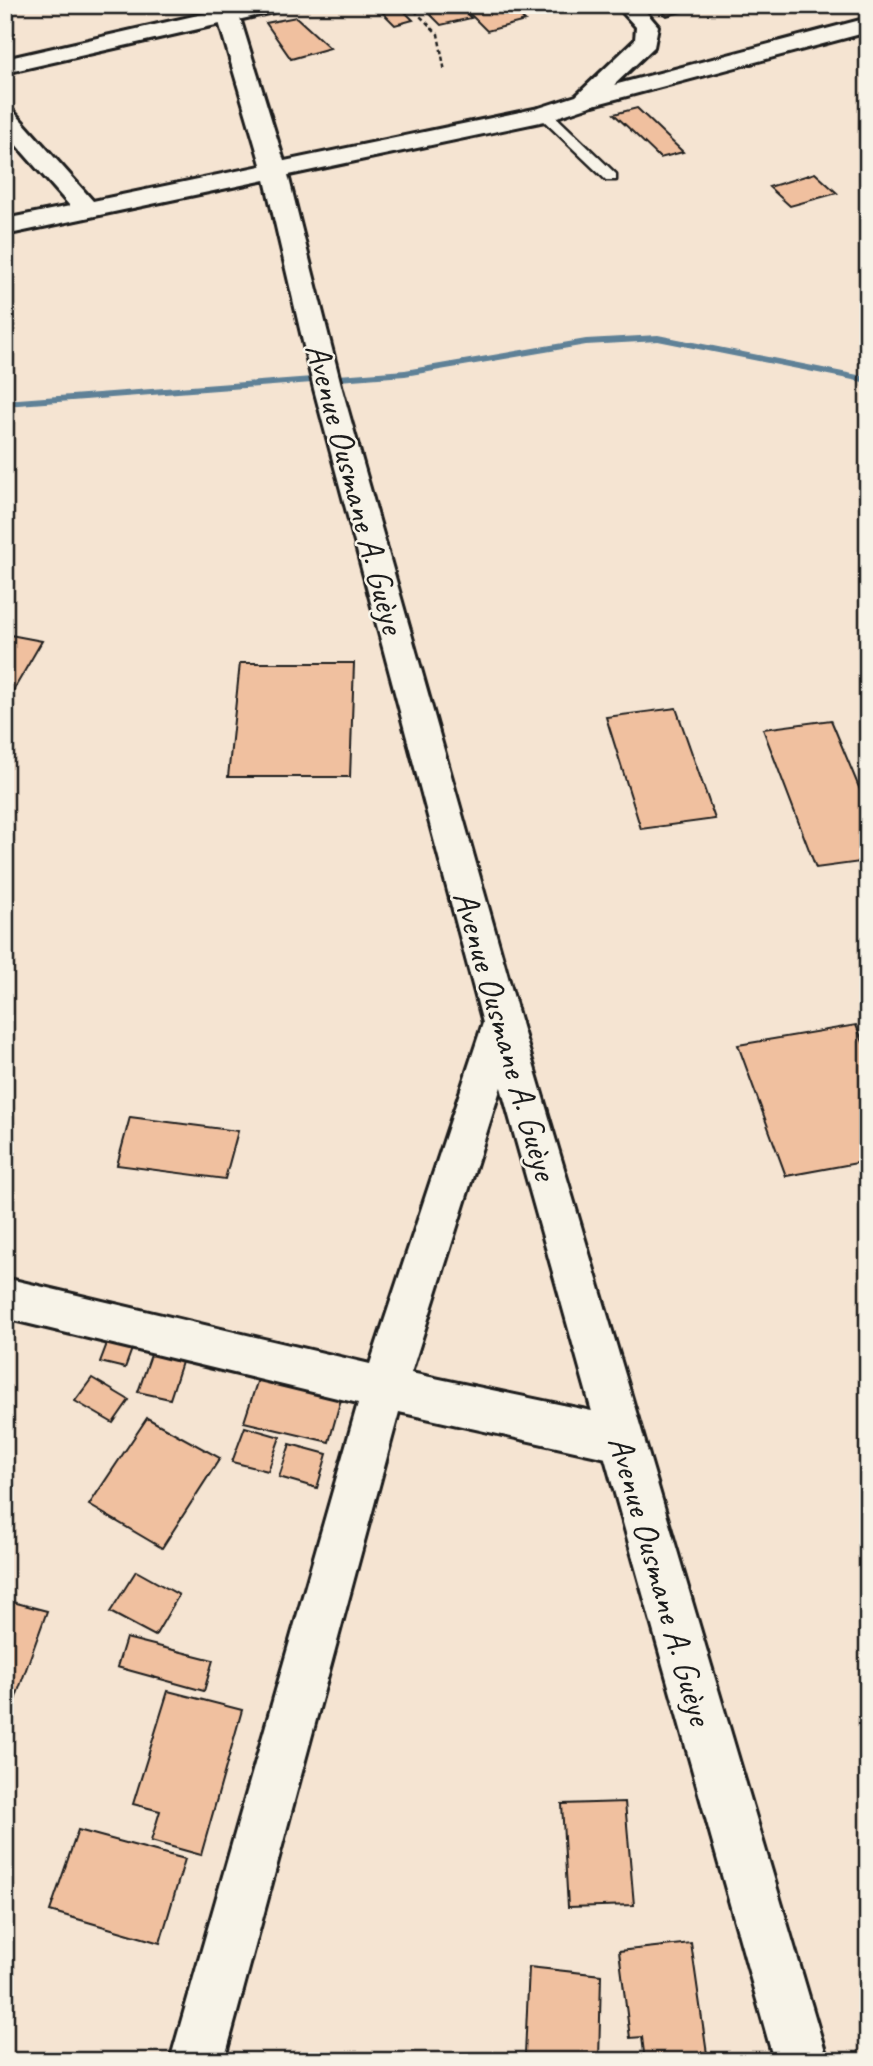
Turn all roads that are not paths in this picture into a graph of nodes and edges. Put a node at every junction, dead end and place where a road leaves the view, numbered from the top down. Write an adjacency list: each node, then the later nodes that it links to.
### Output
1 (274, 5): 3 (street)
2 (627, 5): 6 (street)
3 (227, 10): 5 (street); 9 (street, Avenue Ousmane A. Guèye)
4 (868, 25): 6 (street)
5 (5, 66)
6 (584, 101): 7 (street)
7 (545, 114): 9 (street); 10 (lane)
8 (5, 117): 11 (street)
9 (275, 172): 11 (street); 13 (street, Avenue Ousmane A. Guèye)
10 (611, 177)
11 (86, 208): 12 (street)
12 (5, 227)
13 (502, 1023): 15 (street); 16 (street, Avenue Ousmane A. Guèye)
14 (5, 1298): 15 (street)
15 (384, 1388): 16 (street); 17 (street)
16 (620, 1439): 18 (street, Avenue Ousmane A. Guèye)
17 (197, 2061)
18 (801, 2061)

